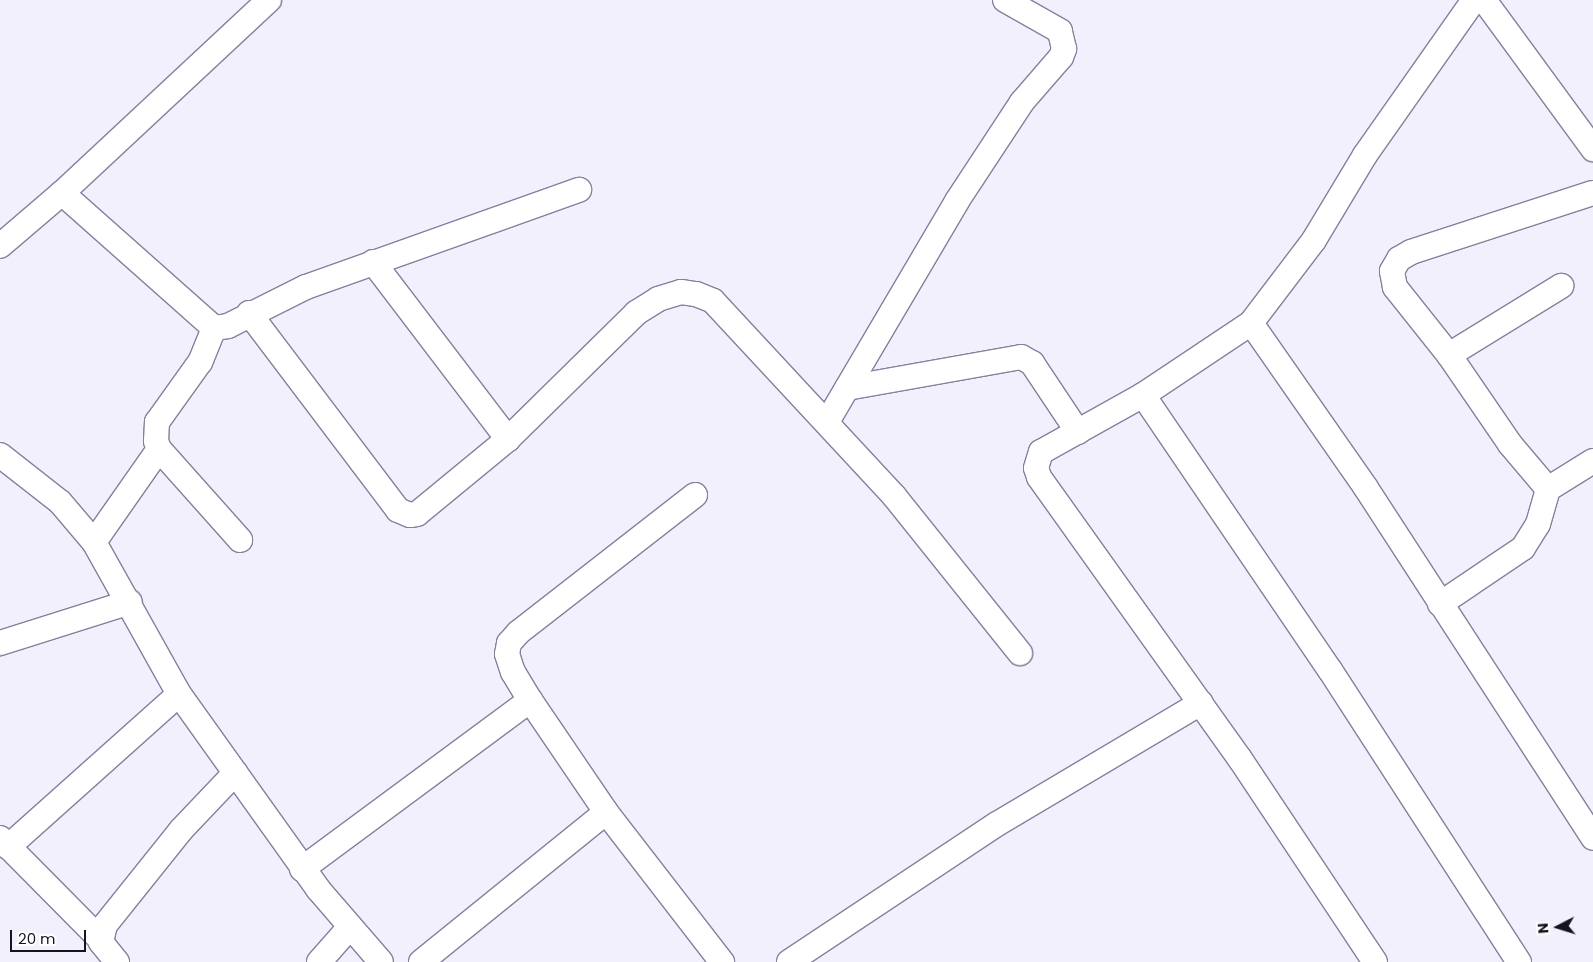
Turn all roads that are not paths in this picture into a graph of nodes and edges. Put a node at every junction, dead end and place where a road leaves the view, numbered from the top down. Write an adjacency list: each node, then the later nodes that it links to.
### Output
1 (269, 0): 7 (street)
2 (1005, 0): 16 (street)
3 (1474, 0): 13 (street)
4 (1484, 0): 5 (street)
5 (1593, 149)
6 (579, 190): 10 (street)
7 (62, 193): 9 (street); 14 (street)
8 (1593, 193): 15 (street)
9 (0, 246)
10 (373, 262): 12 (street); 20 (street)
11 (1561, 286): 15 (street)
12 (249, 313): 14 (street); 20 (street)
13 (1251, 322): 17 (street); 29 (street)
14 (214, 328): 21 (street)
15 (1449, 356): 24 (street)
16 (847, 388): 18 (street); 19 (street)
17 (1143, 396): 19 (street); 49 (street)
18 (827, 422): 20 (street); 31 (street)
19 (1078, 432): 34 (street)
20 (508, 439)
21 (160, 449): 26 (street); 27 (street)
22 (0, 455): 27 (street)
23 (1593, 461): 24 (street)
24 (1548, 490): 29 (street)
25 (695, 495): 33 (street)
26 (240, 540)
27 (94, 542): 28 (street)
28 (130, 602): 30 (street); 32 (street)
29 (1440, 604): 37 (street)
30 (0, 644)
31 (1020, 653)
32 (179, 694): 35 (street); 38 (street)
33 (530, 700): 36 (street); 39 (street)
34 (1201, 703): 47 (street); 48 (street)
35 (235, 772): 39 (street); 41 (street)
36 (606, 812): 45 (street); 46 (street)
37 (1593, 838)
38 (4, 842): 41 (street)
39 (302, 869): 40 (street)
40 (350, 927): 43 (street); 44 (street)
41 (100, 938): 42 (street)
42 (117, 962)
43 (319, 962)
44 (381, 962)
45 (421, 962)
46 (722, 962)
47 (789, 962)
48 (1375, 962)
49 (1520, 962)

